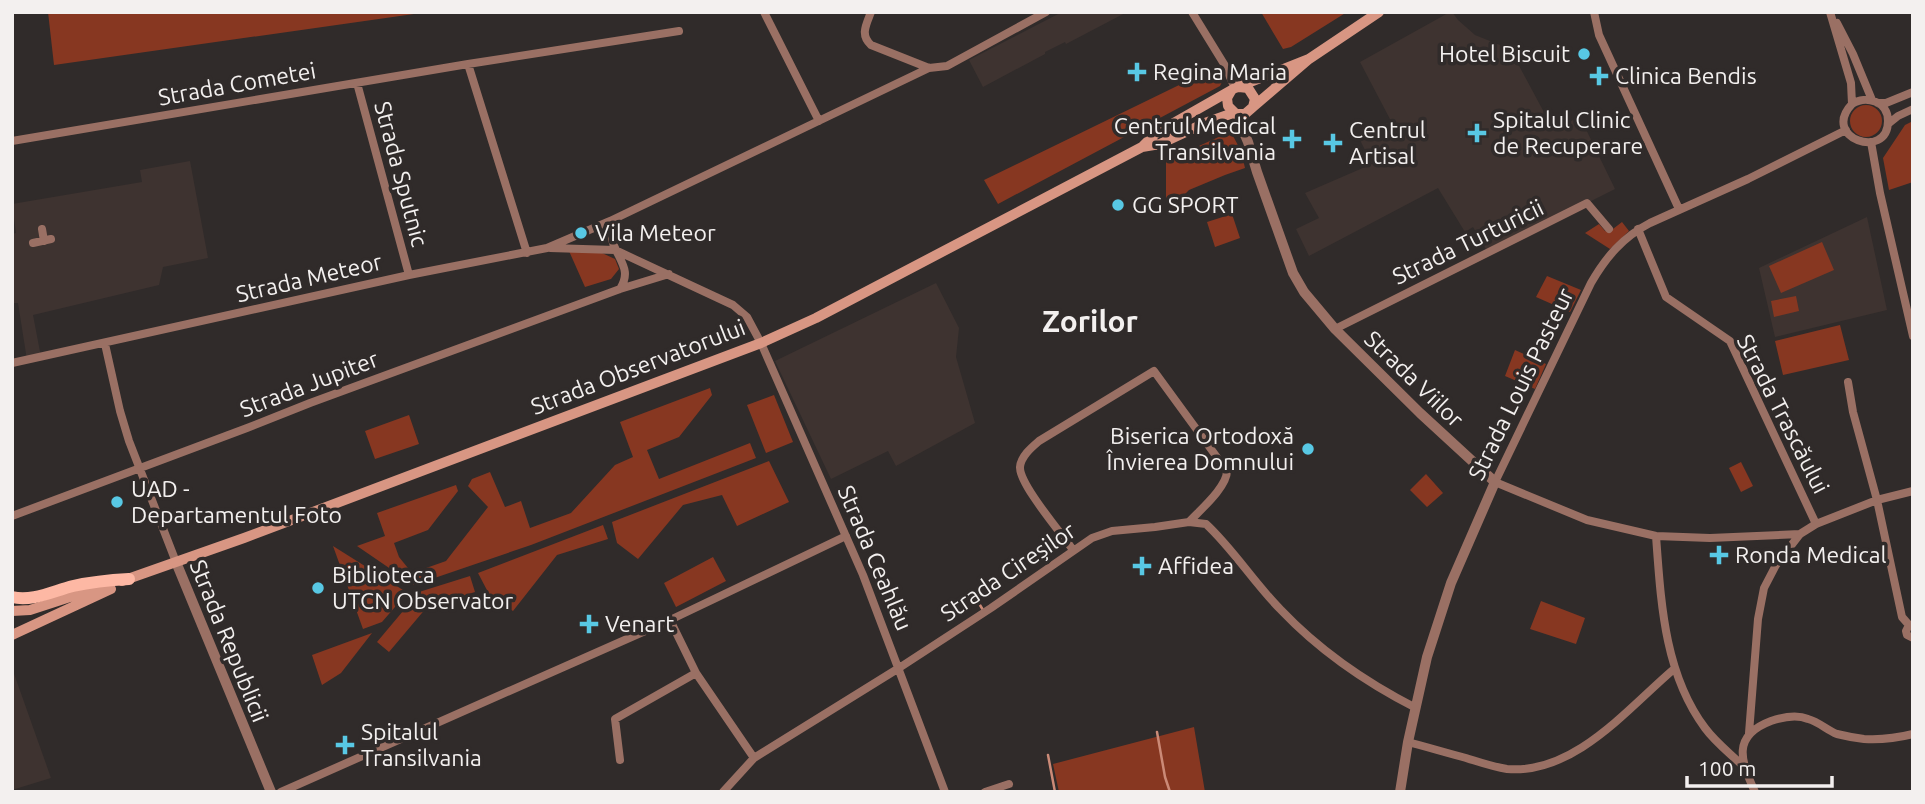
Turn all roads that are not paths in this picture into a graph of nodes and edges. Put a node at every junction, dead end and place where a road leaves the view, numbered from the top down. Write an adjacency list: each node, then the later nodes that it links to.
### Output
1 (764, 12): 21 (street)
2 (871, 12): 11 (street)
3 (1046, 12): 11 (street, Strada Meteor)
4 (1192, 12): 13 (street)
5 (1378, 12): 9 (main road, Strada Observatorului)
6 (1594, 12): 29 (street)
7 (1831, 12): 15 (street); 16 (street)
8 (679, 31): 10 (street, Strada Cometei)
9 (1309, 59): 13 (main road, Strada Observatorului); 17 (main road, Strada Observatorului)
10 (468, 64): 12 (street, Strada Cometei); 37 (street)
11 (929, 68): 21 (street, Strada Meteor)
12 (357, 83): 25 (street, Strada Cometei); 39 (street, Strada Sputnic)
13 (1235, 88): 17 (main road); 19 (main road); 28 (main road, Strada Observatorului)
14 (1913, 92): 15 (street)
15 (1875, 101): 16 (street); 22 (street)
16 (1852, 104): 24 (street)
17 (1252, 109): 19 (main road); 26 (street, Strada Viilor)
18 (1913, 109): 22 (street)
19 (1235, 114): 20 (main road, Strada Observatorului); 23 (street, Strada Viilor)
20 (1219, 117): 23 (street); 28 (main road, Strada Observatorului)
21 (819, 121): 30 (street, Strada Meteor)
22 (1888, 124): 27 (street)
23 (1243, 129): 26 (street, Strada Viilor)
24 (1846, 130): 27 (street); 29 (street, Strada Louis Pasteur)
25 (12, 141)
26 (1248, 142): 41 (street, Strada Viilor)
27 (1871, 142): 42 (street)
28 (1142, 147): 43 (main road, Strada Observatorului)
29 (1679, 209): 33 (street, Strada Louis Pasteur)
30 (610, 220): 35 (street, Strada Meteor); 36 (street)
31 (41, 229): 34 (street)
32 (1609, 229): 41 (street, Strada Turturicii)
33 (1638, 229): 48 (street, Strada Louis Pasteur); 53 (street, Strada Trascăului)
34 (33, 243)
35 (547, 248): 36 (street); 37 (street, Strada Meteor)
36 (615, 250): 38 (street); 40 (street)
37 (527, 253): 39 (street, Strada Meteor)
38 (669, 274): 40 (street, Strada Jupiter); 43 (street)
39 (408, 275): 44 (street, Strada Meteor)
40 (620, 289): 47 (street, Strada Jupiter)
41 (1335, 329): 48 (street, Strada Viilor)
42 (1913, 336)
43 (761, 343): 55 (street, Strada Ceahlău); 58 (main road, Strada Observatorului)
44 (105, 344): 45 (street, Strada Meteor); 47 (street, Strada Republicii)
45 (12, 363)
46 (1848, 382): 50 (street)
47 (140, 468): 51 (street, Strada Jupiter); 58 (street, Strada Republicii)
48 (1495, 482): 56 (street, Strada Viilor); 69 (street, Strada Louis Pasteur)
49 (1913, 491): 50 (street)
50 (1877, 500): 53 (street); 63 (street)
51 (12, 516)
52 (1189, 522): 57 (street, Strada Cireșilor); 57 (street); 69 (street)
53 (1816, 524): 54 (street)
54 (1800, 534): 56 (street, Strada Viilor); 70 (street)
55 (846, 536): 62 (street); 66 (street, Strada Ceahlău)
56 (1656, 536): 67 (street)
57 (1073, 550): 66 (street, Strada Cireșilor)
58 (176, 562): 59 (main road, Strada Observatorului); 77 (street, Strada Republicii)
59 (129, 579): 60 (main road); 61 (main road, Strada Observatorului); 64 (main road, Strada Observatorului)
60 (12, 597)
61 (12, 611)
62 (670, 620): 68 (street); 78 (street)
63 (1911, 624): 65 (street)
64 (13, 634)
65 (1911, 637)
66 (900, 668): 73 (street, Strada Cireșilor); 80 (street, Strada Ceahlău)
67 (1674, 669): 72 (street); 75 (street)
68 (695, 673): 73 (street); 74 (street)
69 (1416, 708): 72 (street, Strada Louis Pasteur)
70 (1749, 733): 71 (street); 75 (street)
71 (1913, 734)
72 (1408, 742): 82 (street, Strada Louis Pasteur)
73 (754, 758): 79 (street, Strada Cireșilor)
74 (620, 760)
75 (1744, 766): 83 (street)
76 (1009, 784): 81 (street)
77 (271, 792)
78 (281, 792)
79 (723, 792)
80 (945, 792)
81 (985, 792)
82 (1400, 792)
83 (1755, 792)

